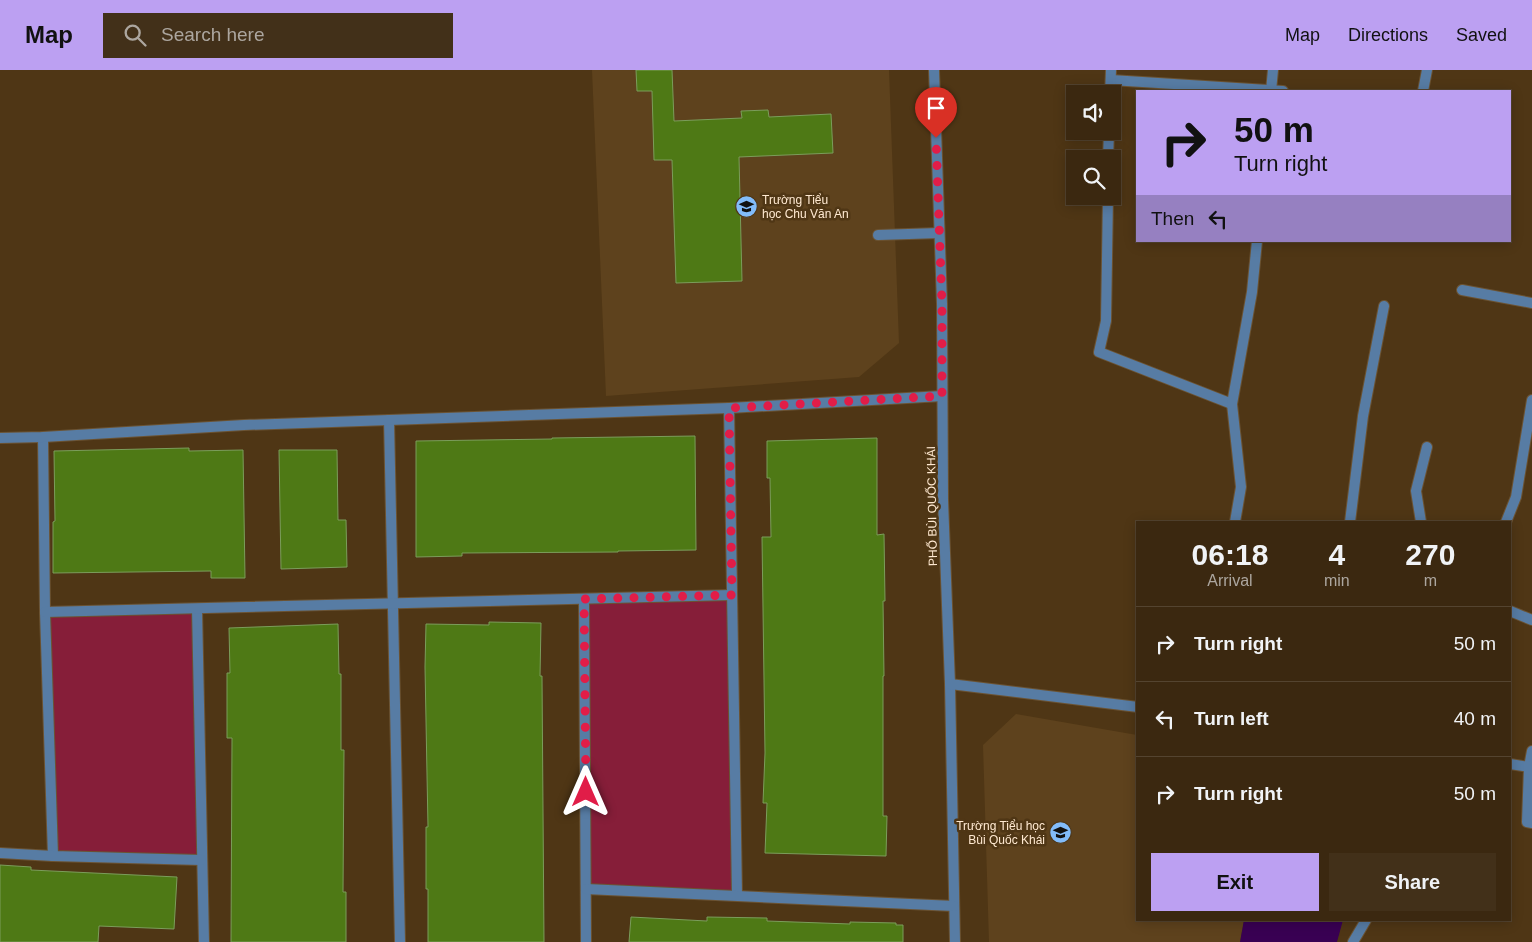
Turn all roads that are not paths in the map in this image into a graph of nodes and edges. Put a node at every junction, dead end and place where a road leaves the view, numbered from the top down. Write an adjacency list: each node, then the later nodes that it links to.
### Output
1 (934, 70): 8 (street, PHỐ BÙI QUỐC KHÁI)
2 (1274, 70): 5 (street)
3 (1427, 70): 6 (street)
4 (1111, 75): 5 (street)
5 (1272, 90)
6 (1423, 90)
7 (1108, 205): 16 (street)
8 (940, 233): 9 (street); 14 (street, PHỐ BÙI QUỐC KHÁI)
9 (878, 235)
10 (1257, 242): 16 (street)
11 (1462, 290): 12 (street)
12 (1532, 303)
13 (1384, 306): 23 (street)
14 (942, 396): 17 (street); 33 (street, PHỐ BÙI QUỐC KHÁI)
15 (1532, 400): 25 (street)
16 (1232, 404): 22 (street)
17 (729, 408): 18 (street); 26 (street)
18 (389, 420): 20 (street); 28 (street)
19 (0, 438): 20 (street)
20 (43, 438): 31 (street)
21 (1427, 447): 24 (street)
22 (1235, 521)
23 (1350, 521)
24 (1421, 521)
25 (1506, 521)
26 (732, 595): 27 (street); 43 (street)
27 (584, 599): 28 (street); 42 (street)
28 (393, 604): 29 (street); 47 (street)
29 (197, 609): 31 (street); 41 (street)
30 (1511, 611): 32 (street)
31 (45, 612): 40 (street)
32 (1532, 620)
33 (950, 684): 34 (street); 44 (street, PHỐ BÙI QUỐC KHÁI)
34 (1136, 707)
35 (1532, 751): 37 (street)
36 (1511, 764): 37 (street)
37 (1529, 767): 38 (street)
38 (1532, 823)
39 (0, 853): 40 (street)
40 (53, 856): 41 (street)
41 (201, 860): 46 (street)
42 (586, 888): 43 (street); 48 (street)
43 (737, 895): 44 (street)
44 (954, 906): 49 (street, PHỐ BÙI QUỐC KHÁI)
45 (1365, 921): 50 (street)
46 (204, 942)
47 (400, 942)
48 (586, 942)
49 (955, 942)
50 (1353, 942)

